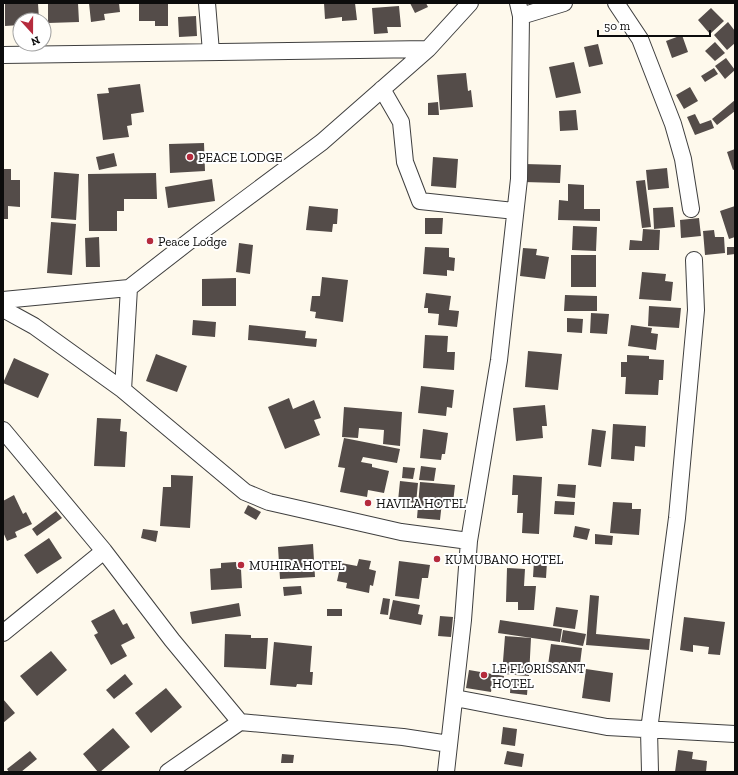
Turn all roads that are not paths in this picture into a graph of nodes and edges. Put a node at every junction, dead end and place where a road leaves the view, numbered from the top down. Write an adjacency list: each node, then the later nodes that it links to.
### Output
1 (207, 3): 8 (street)
2 (470, 3): 6 (street)
3 (564, 3): 5 (street)
4 (616, 3): 10 (street)
5 (520, 10): 11 (street)
6 (428, 49): 8 (street); 9 (street)
7 (3, 52): 8 (street)
8 (211, 52)
9 (382, 89): 11 (street); 13 (street)
10 (691, 209)
11 (515, 211): 18 (street)
12 (694, 260): 23 (street)
13 (130, 288): 14 (street); 16 (street)
14 (3, 300)
15 (3, 309): 16 (street)
16 (124, 390): 18 (street)
17 (3, 430): 19 (street)
18 (469, 541): 21 (street)
19 (104, 551): 20 (street); 22 (street)
20 (3, 633)
21 (455, 698): 23 (street); 25 (street)
22 (240, 722): 25 (street); 26 (street)
23 (650, 730): 24 (street); 28 (street)
24 (735, 734)
25 (449, 744): 27 (street)
26 (168, 772)
27 (446, 772)
28 (650, 772)

